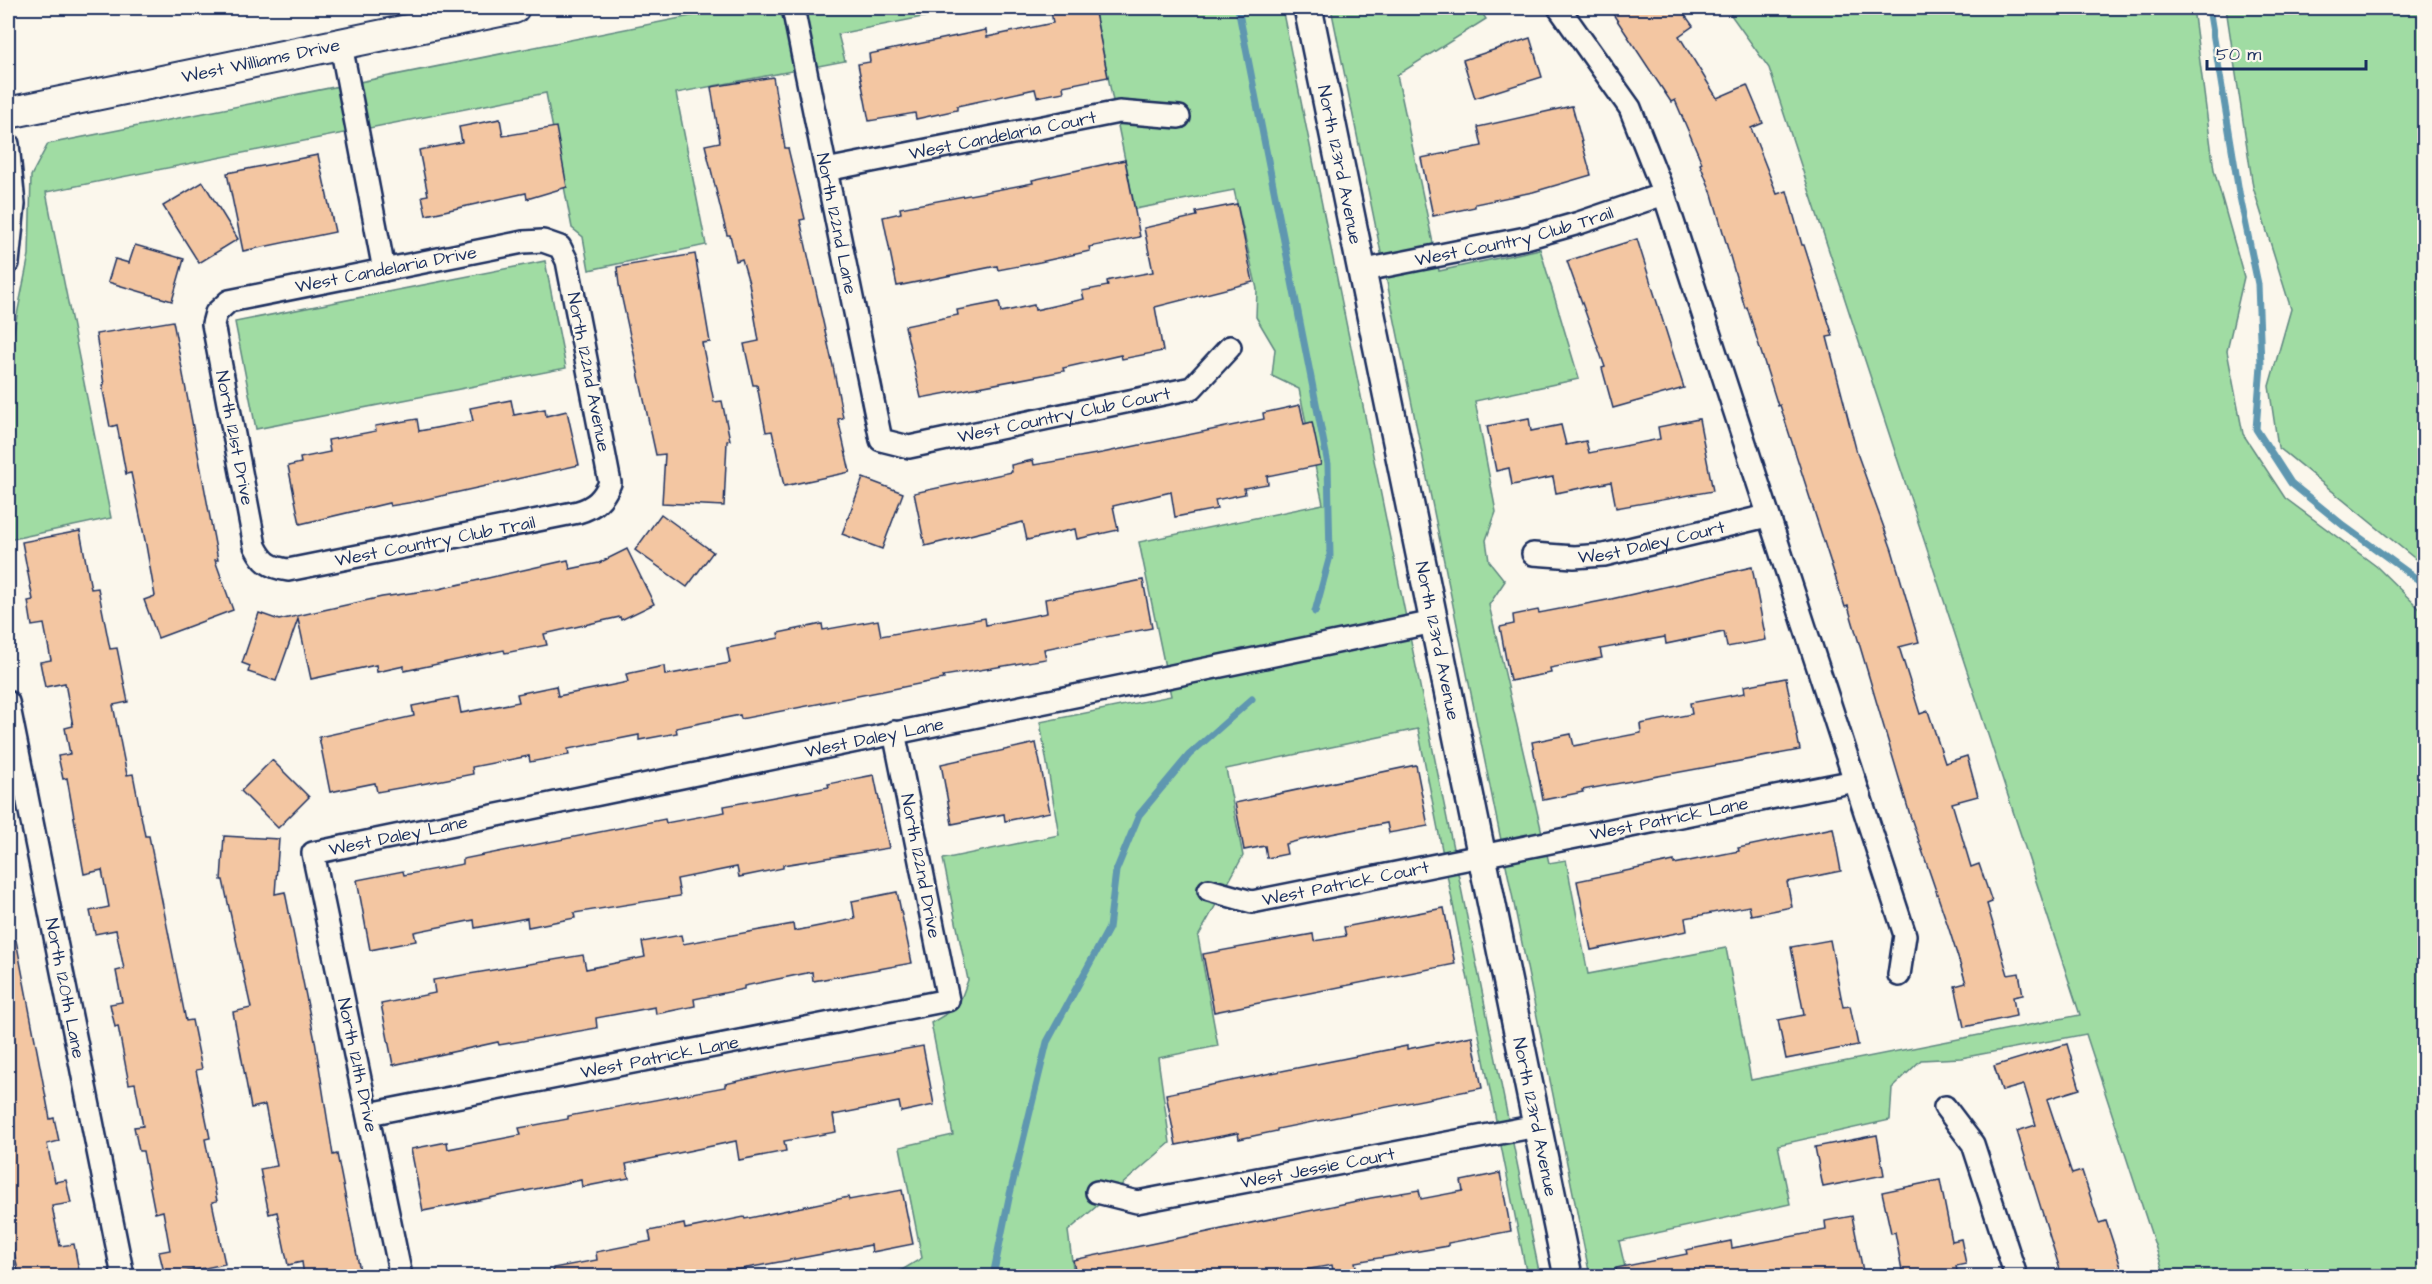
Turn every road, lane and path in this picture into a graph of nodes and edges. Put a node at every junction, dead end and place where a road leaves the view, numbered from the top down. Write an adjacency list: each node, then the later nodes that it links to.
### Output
1 (514, 8): 5 (main road, West Williams Drive)
2 (794, 8): 9 (street, North 122nd Lane)
3 (1308, 8): 14 (street, North 123rd Avenue)
4 (1559, 8): 10 (street)
5 (340, 45): 6 (main road, West Williams Drive); 13 (street)
6 (8, 113)
7 (1179, 117): 9 (street, West Candelaria Court)
8 (8, 144): 12 (street)
9 (826, 170): 17 (street, North 122nd Lane)
10 (1664, 194): 14 (street, West Country Club Trail); 19 (street)
11 (560, 247): 13 (street, West Candelaria Drive); 18 (street, North 122nd Avenue)
12 (8, 263)
13 (384, 270): 15 (street, West Candelaria Drive)
14 (1360, 271): 22 (street, North 123rd Avenue)
15 (216, 313): 21 (street, North 121st Drive)
16 (1230, 347): 17 (street, West Country Club Court)
17 (881, 440)
18 (604, 496): 21 (street, West Country Club Trail)
19 (1767, 516): 20 (street, West Daley Court); 25 (street)
20 (1533, 554)
21 (263, 561)
22 (1434, 622): 24 (street, West Daley Lane); 27 (street, North 123rd Avenue)
23 (8, 702): 35 (street, North 120th Lane)
24 (894, 732): 26 (street, West Daley Lane); 30 (street, North 122nd Drive)
25 (1856, 781): 27 (street, West Patrick Lane); 29 (street)
26 (314, 853): 32 (street, North 121th Drive)
27 (1482, 855): 28 (street, West Patrick Court); 33 (street, North 123rd Avenue)
28 (1209, 890)
29 (1899, 975)
30 (948, 1000): 32 (street, West Patrick Lane)
31 (1946, 1107): 38 (street)
32 (369, 1114): 36 (street, North 121th Drive)
33 (1537, 1126): 34 (street, West Jessie Court); 37 (street, North 123rd Avenue)
34 (1098, 1192)
35 (123, 1276)
36 (401, 1276)
37 (1568, 1276)
38 (2016, 1276)

